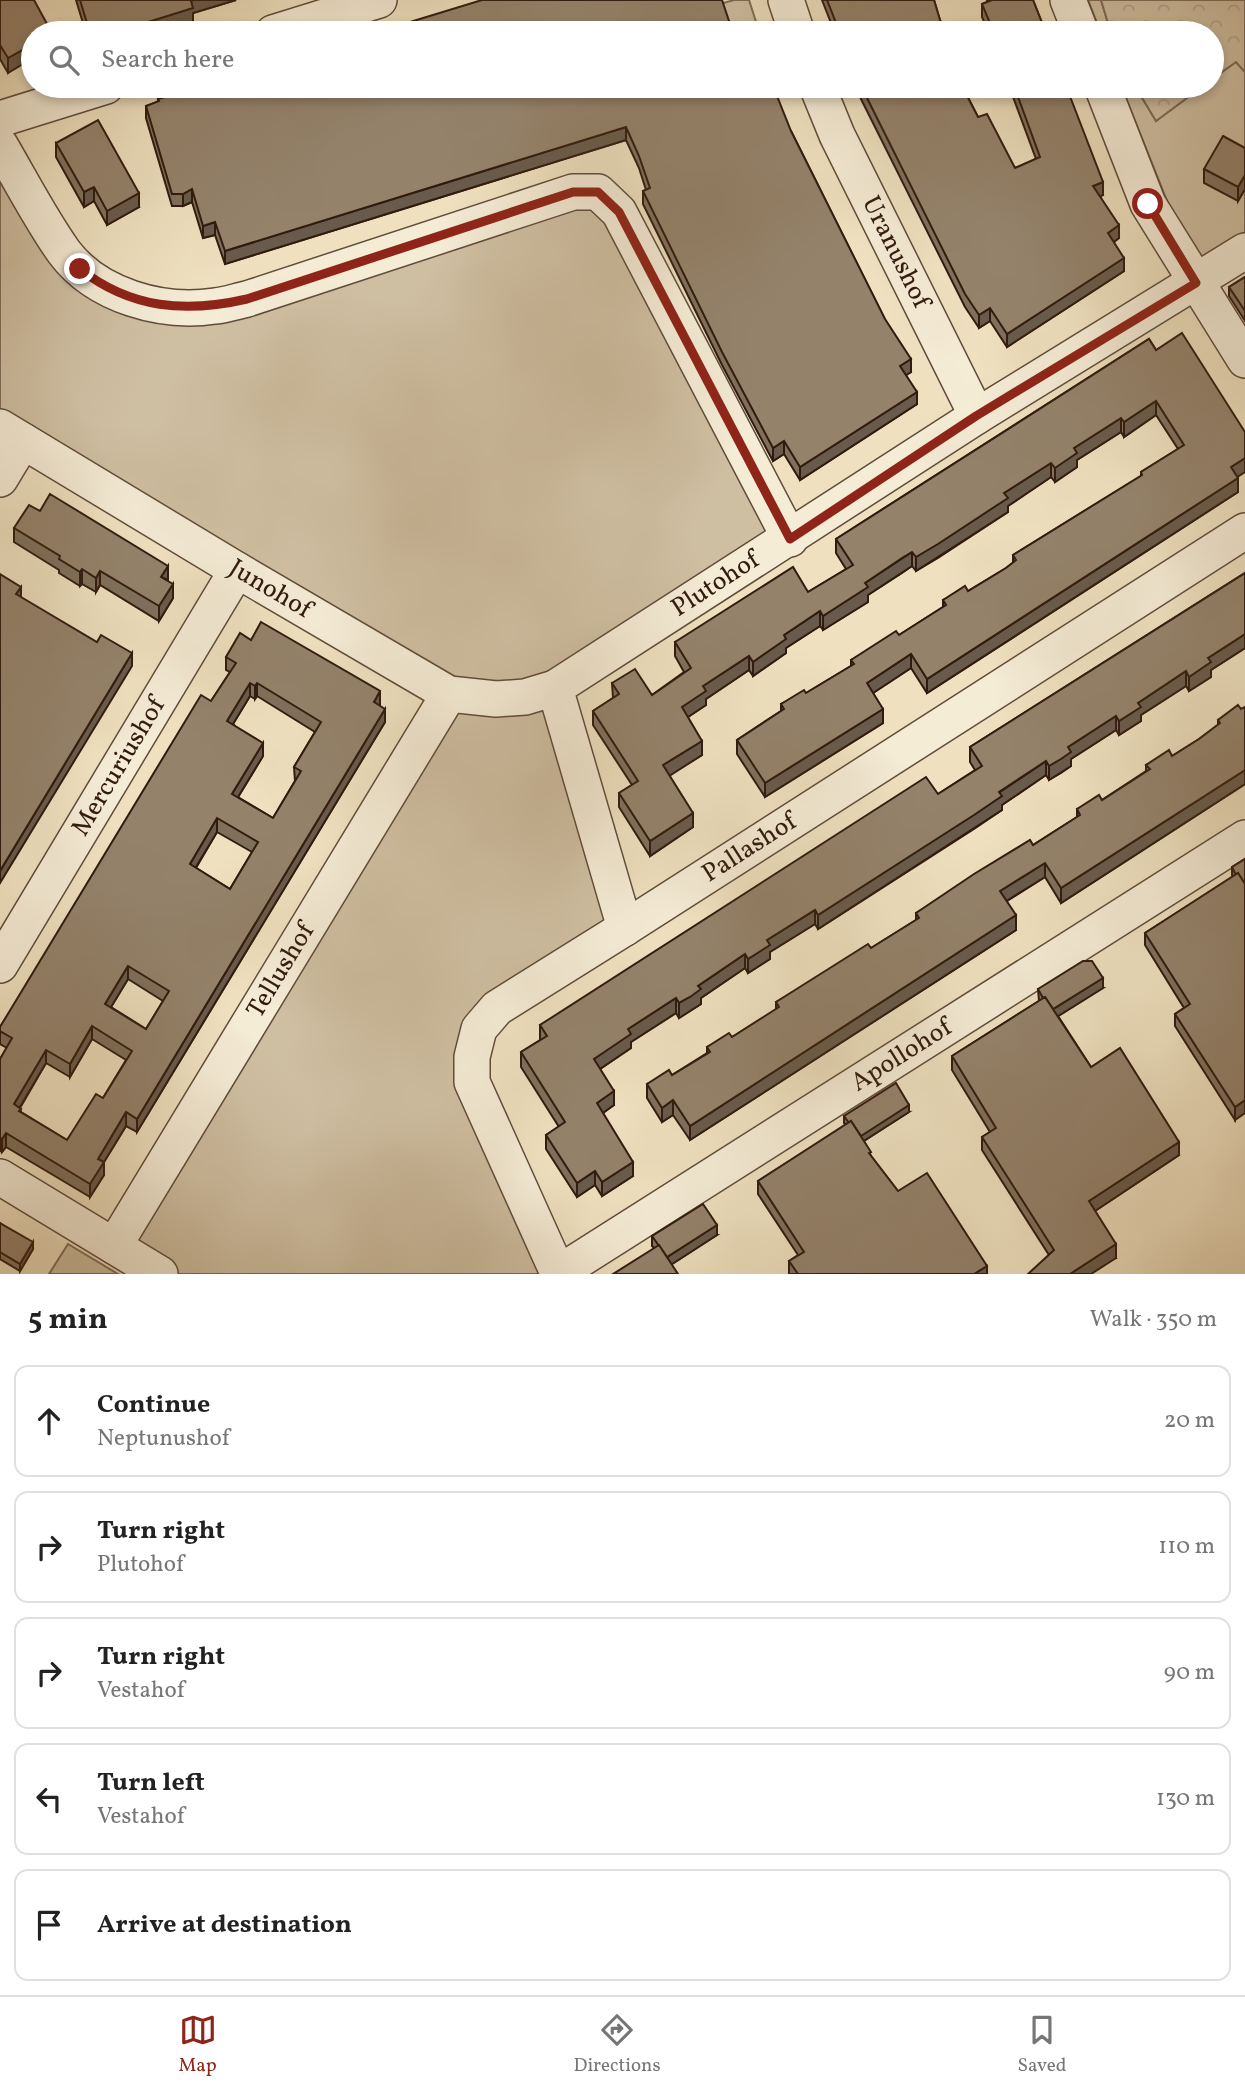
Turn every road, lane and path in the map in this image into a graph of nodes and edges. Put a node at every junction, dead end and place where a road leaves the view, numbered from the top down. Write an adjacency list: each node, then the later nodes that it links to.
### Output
1 (379, 0): 4 (street)
2 (786, 0): 5 (street)
3 (1068, 0): 6 (street)
4 (312, 21)
5 (793, 21)
6 (1077, 21)
7 (67, 98): 10 (street)
8 (822, 98): 15 (street, Uranushof)
9 (1107, 98): 13 (street)
10 (0, 119)
11 (0, 145): 19 (street)
12 (1245, 251): 13 (street, Plutohof)
13 (1196, 283): 14 (street); 15 (street, Plutohof)
14 (1245, 360)
15 (976, 416): 19 (street, Plutohof)
16 (12, 434): 17 (street); 20 (street, Junohof)
17 (0, 479)
18 (1245, 531): 24 (street, Pallashof)
19 (790, 539): 21 (street, Plutohof)
20 (237, 570): 22 (street, Junohof); 25 (street, Mercuriushof)
21 (555, 688): 22 (street, Junohof); 24 (street)
22 (449, 694): 27 (street, Tellushof)
23 (1245, 838): 29 (street, Apollohof)
24 (625, 928): 29 (street, Pallashof)
25 (0, 965)
26 (0, 1177): 27 (street)
27 (114, 1245): 28 (street)
28 (160, 1274)
29 (557, 1274)

